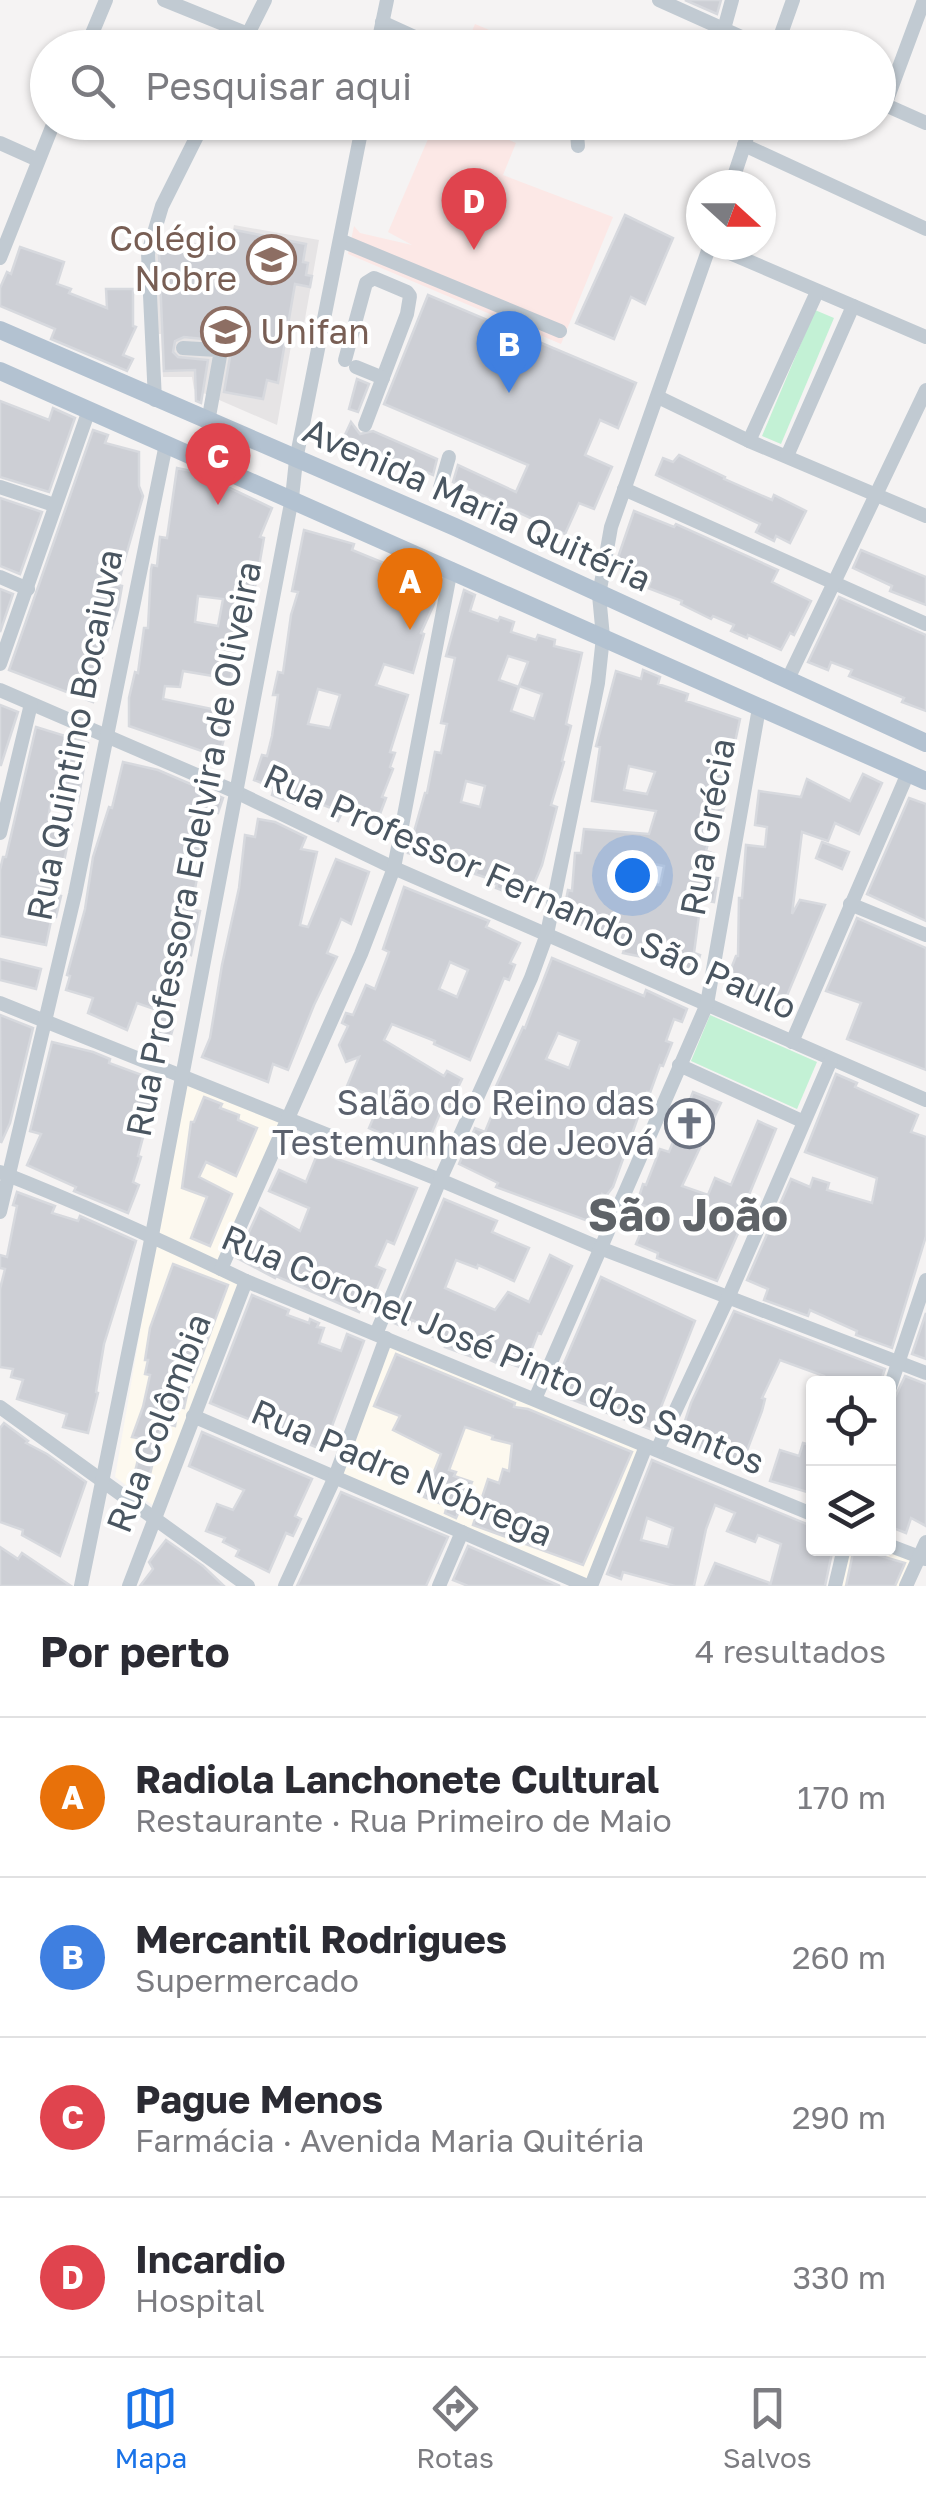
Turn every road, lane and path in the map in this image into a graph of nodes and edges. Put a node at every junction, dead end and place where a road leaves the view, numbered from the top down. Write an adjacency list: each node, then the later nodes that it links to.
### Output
1 (106, 0): 11 (street)
2 (164, 0): 12 (street)
3 (265, 0): 13 (street)
4 (387, 0): 9 (street)
5 (659, 0): 10 (street)
6 (732, 0): 10 (street)
7 (793, 0): 16 (street)
8 (924, 0): 17 (street)
9 (382, 22): 14 (street); 15 (street)
10 (724, 29)
11 (94, 30)
12 (223, 30)
13 (250, 30)
14 (381, 30)
15 (392, 30)
16 (782, 30)
17 (896, 69)
18 (896, 109): 19 (street)
19 (926, 123)
20 (46, 140): 28 (street)
21 (195, 140): 45 (street)
22 (360, 140): 31 (street, Rua Professora Edelvira de Oliveira)
23 (578, 140): 27 (street)
24 (746, 140): 26 (street)
25 (0, 143): 28 (street)
26 (744, 145): 29 (street); 30 (street)
27 (578, 146)
28 (38, 160): 32 (street)
29 (736, 170)
30 (926, 229)
31 (342, 241): 38 (street); 54 (street, Rua Professora Edelvira de Oliveira)
32 (0, 258)
33 (706, 260): 44 (street)
34 (745, 260): 35 (street)
35 (816, 292): 36 (street); 50 (street)
36 (853, 306): 39 (street); 52 (street)
37 (0, 330): 45 (main road, Avenida Maria Quitéria)
38 (560, 331)
39 (926, 337)
40 (183, 348): 48 (street)
41 (0, 370): 46 (main road, Avenida Maria Quitéria)
42 (383, 378): 42 (street); 49 (street)
43 (926, 390): 47 (street)
44 (658, 397): 50 (street); 57 (street)
45 (155, 400): 48 (main road, Avenida Maria Quitéria)
46 (88, 410): 51 (main road, Avenida Maria Quitéria); 60 (street)
47 (922, 410): 58 (street)
48 (208, 422): 54 (main road, Avenida Maria Quitéria)
49 (365, 425)
50 (749, 441): 52 (street)
51 (166, 444): 59 (main road, Avenida Maria Quitéria); 74 (street, Rua Quintino Bocaiuva)
52 (787, 456): 58 (street)
53 (448, 457): 56 (street)
54 (296, 460): 59 (street, Rua Professora Edelvira de Oliveira); 66 (main road, Avenida Maria Quitéria)
55 (0, 487): 60 (street)
56 (440, 488)
57 (624, 490): 64 (street); 66 (street)
58 (877, 495): 61 (street); 64 (street)
59 (292, 498): 62 (main road, Avenida Maria Quitéria); 78 (street, Rua Professora Edelvira de Oliveira)
60 (54, 505): 65 (street)
61 (926, 516)
62 (451, 569): 68 (main road, Avenida Maria Quitéria); 80 (street)
63 (0, 577): 65 (street)
64 (835, 583): 67 (street); 70 (street)
65 (28, 589): 69 (street)
66 (599, 595): 68 (street); 70 (main road, Avenida Maria Quitéria)
67 (926, 624)
68 (603, 637): 73 (main road, Avenida Maria Quitéria); 82 (street)
69 (0, 664)
70 (788, 679): 75 (main road, Avenida Maria Quitéria)
71 (0, 690): 72 (street, Rua Professor Fernando São Paulo)
72 (31, 704): 74 (street, Rua Professor Fernando São Paulo); 79 (street)
73 (759, 708): 76 (main road, Avenida Maria Quitéria); 85 (street, Rua Grécia)
74 (108, 738): 78 (street, Rua Professor Fernando São Paulo); 86 (street, Rua Quintino Bocaiuva)
75 (926, 743)
76 (908, 773): 77 (main road, Avenida Maria Quitéria); 81 (street)
77 (926, 781)
78 (236, 792): 80 (street, Rua Professor Fernando São Paulo); 90 (street, Rua Professora Edelvira de Oliveira)
79 (0, 833)
80 (394, 868): 82 (street, Rua Professor Fernando São Paulo); 92 (street)
81 (850, 904): 83 (street); 87 (street)
82 (546, 934): 85 (street, Rua Professor Fernando São Paulo); 95 (street)
83 (926, 935)
84 (0, 1003): 86 (street)
85 (707, 1004): 87 (street, Rua Professor Fernando São Paulo); 89 (street, Rua Grécia)
86 (46, 1022): 90 (street); 94 (street, Rua Quintino Bocaiuva)
87 (792, 1042): 88 (street, Rua Professor Fernando São Paulo)
88 (830, 1060): 91 (street, Rua Professor Fernando São Paulo); 93 (street)
89 (678, 1064): 93 (street); 98 (street, Rua Grécia)
90 (182, 1075): 92 (street); 97 (street, Rua Professora Edelvira de Oliveira)
91 (926, 1100)
92 (288, 1120): 95 (street); 99 (street)
93 (802, 1121): 102 (street)
94 (5, 1174): 96 (street, Rua Quintino Bocaiuva); 97 (street, Rua Coronel José Pinto dos Santos)
95 (440, 1180): 98 (street); 103 (street)
96 (0, 1212)
97 (152, 1234): 99 (street, Rua Coronel José Pinto dos Santos); 112 (street, Rua Professora Edelvira de Oliveira)
98 (600, 1248): 102 (street); 107 (street, Rua Grécia)
99 (221, 1269): 101 (street, Rua Coronel José Pinto dos Santos)
100 (926, 1280): 104 (street)
101 (246, 1281): 103 (street, Rua Coronel José Pinto dos Santos); 109 (street, Rua Colômbia)
102 (728, 1298): 104 (street); 110 (street)
103 (381, 1336): 107 (street, Rua Coronel José Pinto dos Santos); 111 (street)
104 (898, 1360): 105 (street); 106 (street)
105 (926, 1373)
106 (893, 1376)
107 (534, 1399): 110 (street, Rua Coronel José Pinto dos Santos)
108 (0, 1406): 112 (street)
109 (193, 1416): 111 (street, Rua Padre Nóbrega); 114 (street, Rua Colômbia)
110 (652, 1448): 113 (street, Rua Coronel José Pinto dos Santos); 125 (street)
111 (335, 1477): 115 (street, Rua Padre Nóbrega); 123 (street)
112 (102, 1481): 114 (street); 120 (street, Rua Professora Edelvira de Oliveira)
113 (806, 1512)
114 (154, 1518): 121 (street, Rua Colômbia); 122 (street)
115 (462, 1532): 124 (street); 125 (street, Rua Padre Nóbrega)
116 (926, 1542): 119 (street)
117 (896, 1548): 119 (street)
118 (842, 1556): 126 (street)
119 (922, 1558): 127 (street)
120 (80, 1586)
121 (129, 1586)
122 (248, 1586)
123 (285, 1586)
124 (438, 1586)
125 (589, 1586)
126 (835, 1586)
127 (906, 1586)

